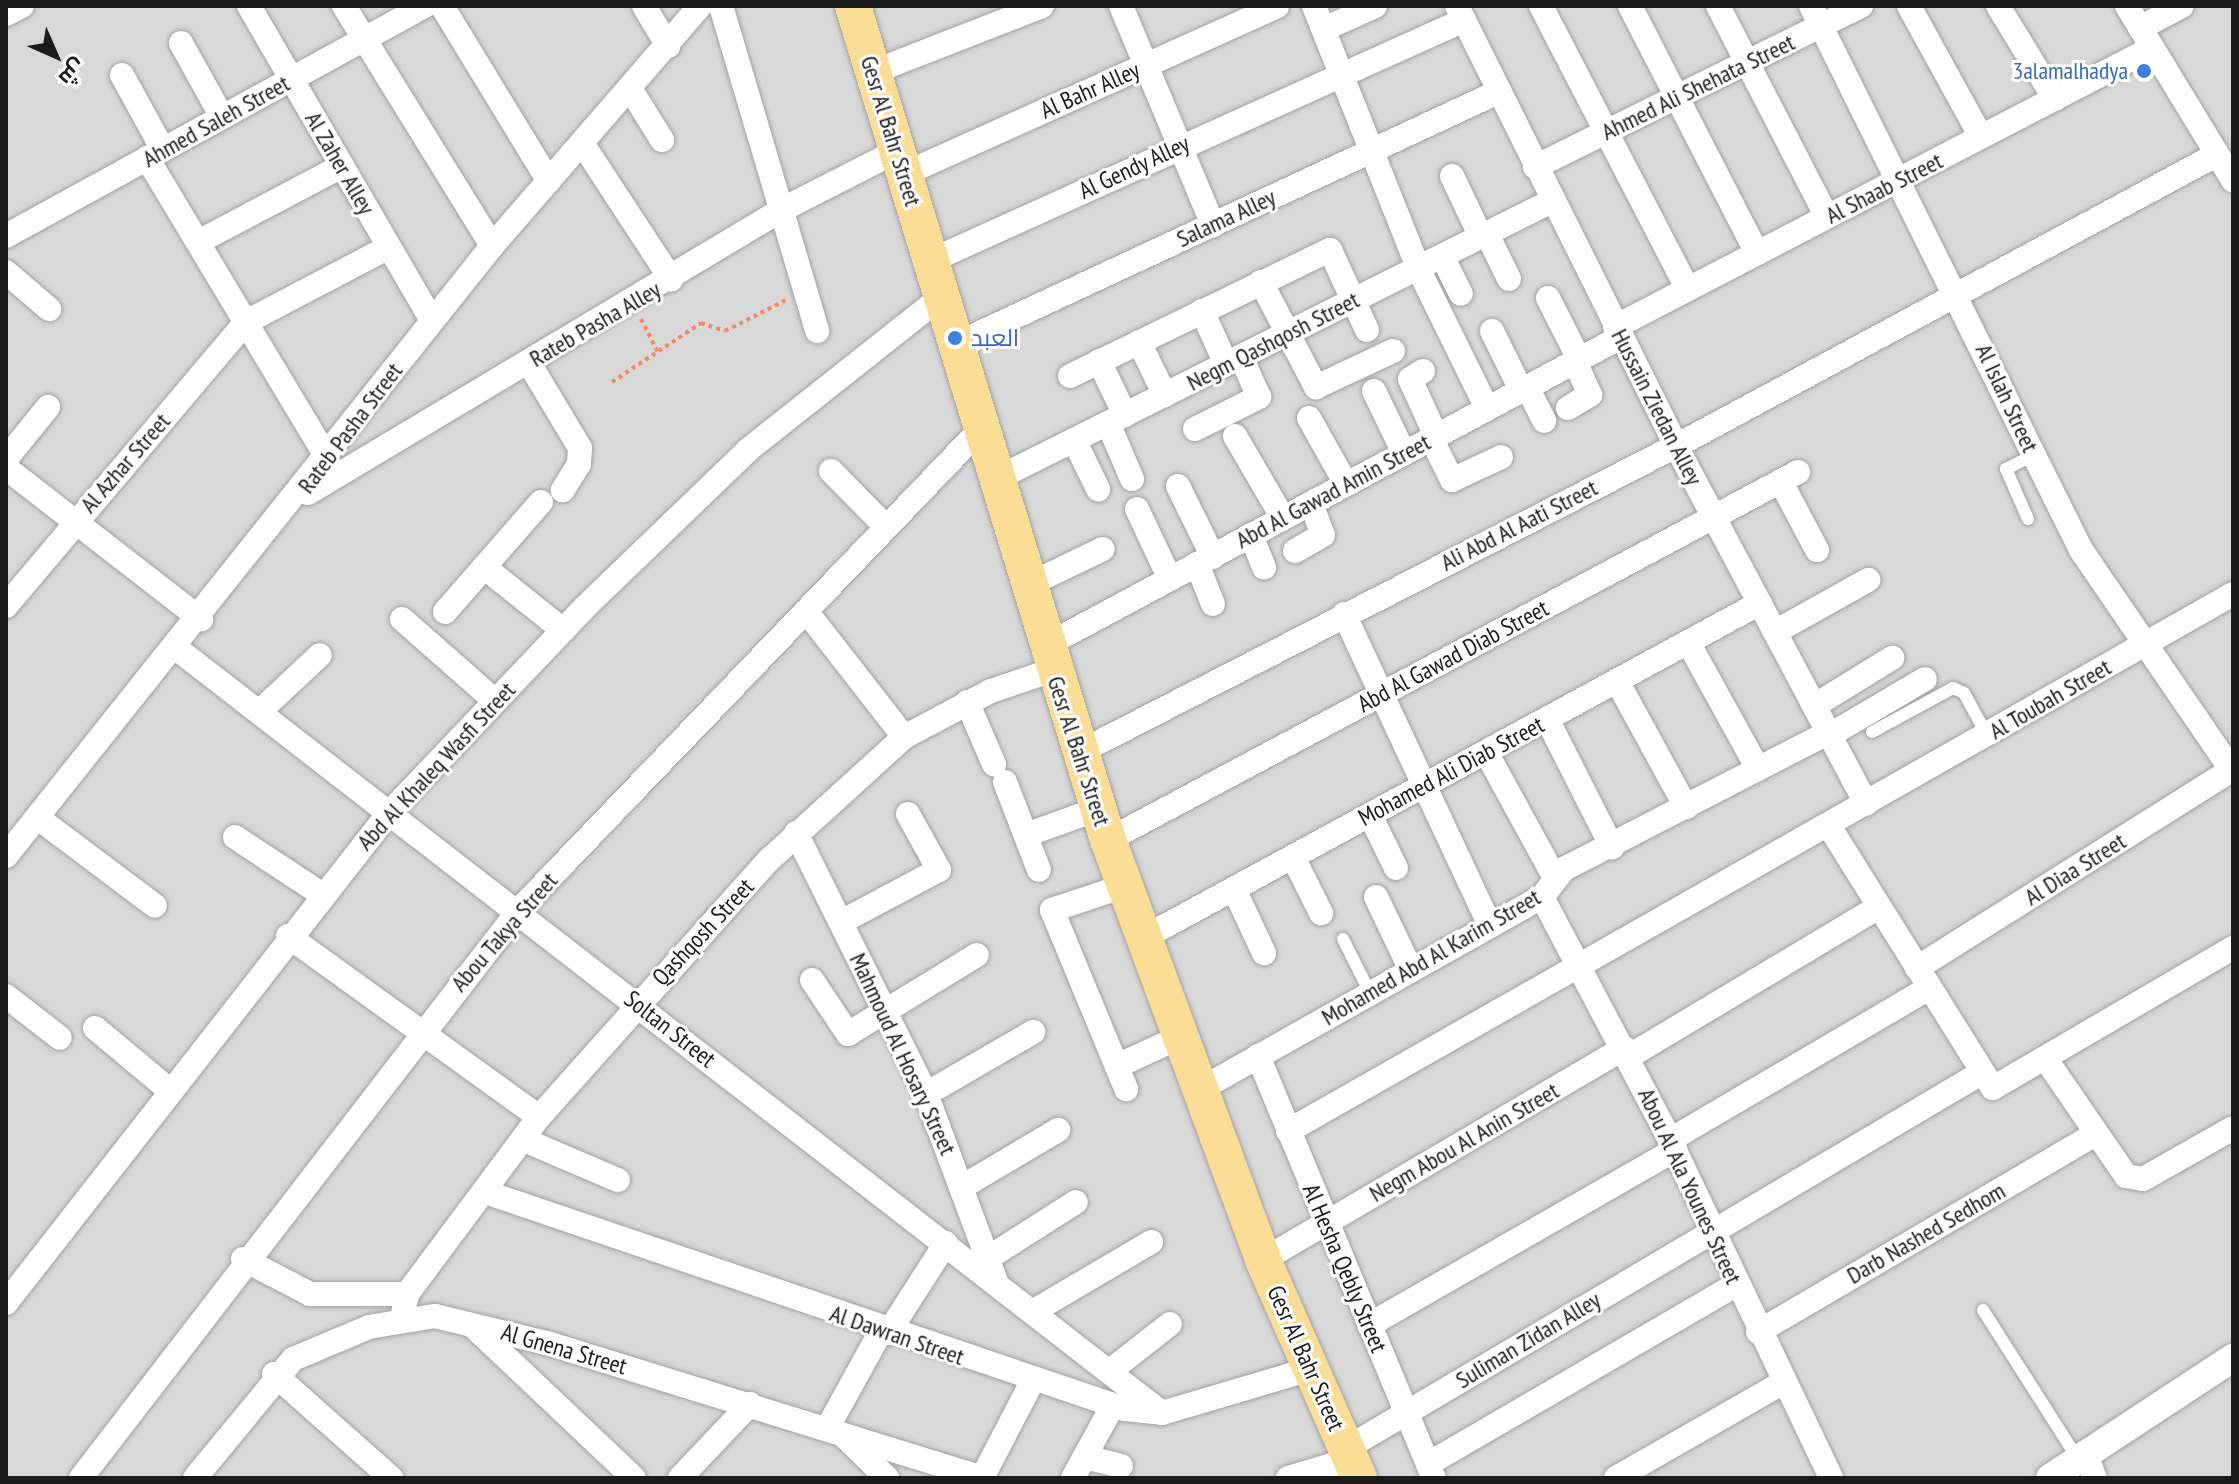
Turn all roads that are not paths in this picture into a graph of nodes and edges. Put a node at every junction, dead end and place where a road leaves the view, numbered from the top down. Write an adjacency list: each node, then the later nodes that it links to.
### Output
1 (22, 6): 24 (street)
2 (249, 6): 36 (street, Al Zaher Alley)
3 (344, 6): 28 (street)
4 (425, 6): 28 (street, Ahmed Saleh Street)
5 (442, 6): 56 (street)
6 (644, 6): 30 (street)
7 (700, 6): 30 (street, Rateb Pasha Street)
8 (721, 6): 58 (street)
9 (853, 6): 33 (main road, Gesr Al Bahr Street)
10 (1042, 6): 33 (street)
11 (1121, 6): 32 (street)
12 (1277, 6): 32 (street, Al Bahr Alley)
13 (1314, 6): 26 (street)
14 (1375, 6): 26 (street)
15 (1541, 6): 42 (street)
16 (1630, 6): 39 (street)
17 (1718, 6): 31 (street)
18 (1861, 6): 25 (street, Ahmed Ali Shehata Street)
19 (1909, 6): 43 (street)
20 (1998, 6): 40 (street)
21 (2127, 6): 27 (street)
22 (2182, 6): 27 (street, Al Shaab Street)
23 (1461, 13): 34 (street, Al Gendy Alley); 38 (street, Hussain Ziedan Alley)
24 (6, 14)
25 (1817, 16): 31 (street, Ahmed Ali Shehata Street); 54 (street, Al Islah Street)
26 (1324, 29): 34 (street)
27 (2146, 38): 40 (street, Al Shaab Street); 49 (street)
28 (363, 40): 36 (street, Ahmed Saleh Street); 64 (street)
29 (181, 43): 41 (street)
30 (668, 46): 37 (street, Rateb Pasha Street)
31 (1748, 62): 39 (street, Ahmed Ali Shehata Street); 59 (street)
32 (1143, 66): 46 (street); 50 (street, Al Bahr Alley)
33 (873, 72): 50 (main road, Gesr Al Bahr Street)
34 (1339, 72): 46 (street, Al Gendy Alley); 47 (street)
35 (122, 75): 48 (street)
36 (291, 79): 41 (street, Ahmed Saleh Street); 51 (street, Al Zaher Alley)
37 (631, 90): 44 (street); 45 (street, Rateb Pasha Street)
38 (1498, 92): 47 (street, Salama Alley); 52 (street, Hussain Ziedan Alley)
39 (1677, 97): 42 (street, Ahmed Ali Shehata Street); 66 (street)
40 (2055, 99): 43 (street, Al Shaab Street)
41 (222, 117): 48 (street, Ahmed Saleh Street)
42 (1606, 132): 52 (street, Ahmed Ali Shehata Street); 74 (street)
43 (1981, 137): 54 (street, Al Shaab Street)
44 (662, 140)
45 (582, 143): 56 (street, Rateb Pasha Street); 71 (street)
46 (1179, 146): 60 (street); 68 (street, Al Gendy Alley)
47 (1370, 152): 60 (street, Salama Alley); 69 (street)
48 (155, 154): 62 (street, Ahmed Saleh Street); 63 (street)
49 (2216, 155): 55 (street); 76 (street, Ali Abd Al Aati Street)
50 (901, 163): 58 (street, Rateb Pasha Alley); 68 (main road, Gesr Al Bahr Street)
51 (342, 166): 63 (street); 65 (street, Al Zaher Alley)
52 (1535, 167): 57 (street, Hussain Ziedan Alley)
53 (1452, 176): 61 (street)
54 (1900, 179): 59 (street, Al Shaab Street); 76 (street, Al Islah Street)
55 (2233, 180)
56 (549, 181): 64 (street, Rateb Pasha Street)
57 (1552, 201): 61 (street, Negm Qashqosh Street); 87 (street, Hussain Ziedan Alley)
58 (783, 209): 71 (street, Rateb Pasha Alley); 85 (street)
59 (1827, 217): 66 (street, Al Shaab Street)
60 (1213, 225): 90 (street, Salama Alley)
61 (1484, 235): 67 (street, Negm Qashqosh Street); 72 (street)
62 (6, 236)
63 (198, 242): 83 (street)
64 (492, 246): 82 (street, Rateb Pasha Street)
65 (389, 247): 82 (street, Al Zaher Alley); 83 (street)
66 (1757, 253): 74 (street, Al Shaab Street)
67 (1442, 256): 69 (street, Negm Qashqosh Street); 75 (street)
68 (930, 261): 77 (main road, Gesr Al Bahr Street)
69 (1418, 268): 79 (street, Negm Qashqosh Street); 102 (street)
70 (6, 272): 80 (street)
71 (671, 279): 95 (street, Rateb Pasha Alley)
72 (1509, 279)
73 (1261, 282): 79 (street); 81 (street); 88 (street)
74 (1688, 289): 87 (street, Al Shaab Street)
75 (1461, 294)
76 (1958, 295): 112 (street, Ali Abd Al Aati Street); 114 (street, Al Islah Street)
77 (940, 298): 90 (main road, Gesr Al Bahr Street); 153 (street, Abd Al Khaleq Wasfi Street)
78 (1548, 298): 93 (street)
79 (1354, 300): 84 (street); 88 (street, Negm Qashqosh Street)
80 (49, 309)
81 (1202, 311): 89 (street); 92 (street)
82 (432, 320): 116 (street, Rateb Pasha Street)
83 (246, 322): 116 (street); 132 (street, Al Azhar Street)
84 (1367, 330)
85 (817, 331)
86 (1492, 331): 98 (street)
87 (1618, 332): 93 (street, Abd Al Gawad Amin Street); 112 (street, Hussain Ziedan Alley)
88 (1288, 333): 91 (street); 92 (street, Negm Qashqosh Street)
89 (1139, 342): 94 (street); 100 (street)
90 (954, 345): 108 (main road, Gesr Al Bahr Street)
91 (1393, 351)
92 (1233, 360): 100 (street, Negm Qashqosh Street); 107 (street)
93 (1577, 360): 98 (street, Abd Al Gawad Amin Street); 103 (street)
94 (1099, 361): 97 (street); 105 (street)
95 (529, 363): 124 (street); 125 (street, Rateb Pasha Alley)
96 (1423, 371): 110 (street)
97 (1070, 376)
98 (1524, 388): 102 (street, Abd Al Gawad Amin Street); 106 (street)
99 (1374, 391): 113 (street)
100 (1165, 395): 105 (street, Negm Qashqosh Street)
101 (48, 407): 117 (street)
102 (1487, 408): 110 (street, Abd Al Gawad Amin Street)
103 (1568, 408)
104 (1309, 418): 121 (street)
105 (1117, 419): 111 (street, Negm Qashqosh Street); 119 (street)
106 (1544, 421)
107 (1195, 429)
108 (979, 431): 120 (main road, Gesr Al Bahr Street); 133 (street, Abou Takya Street)
109 (1235, 436): 130 (street)
110 (1434, 437): 113 (street, Abd Al Gawad Amin Street); 115 (street)
111 (1074, 440): 120 (street, Negm Qashqosh Street); 123 (street)
112 (1676, 446): 129 (street, Hussain Ziedan Alley); 150 (street, Ali Abd Al Aati Street)
113 (1404, 453): 121 (street, Abd Al Gawad Amin Street)
114 (2033, 455): 131 (lane); 156 (street, Al Islah Street)
115 (1501, 457)
116 (328, 459): 125 (street, Rateb Pasha Street)
117 (7, 469): 132 (street)
118 (831, 471): 133 (street)
119 (1132, 479)
120 (994, 480): 143 (main road, Gesr Al Bahr Street)
121 (1346, 484): 127 (street, Abd Al Gawad Amin Street)
122 (1178, 486): 138 (street)
123 (1098, 489)
124 (563, 490)
125 (294, 501): 151 (street, Rateb Pasha Street)
126 (541, 502): 139 (street)
127 (1311, 503): 130 (street, Abd Al Gawad Amin Street); 137 (street)
128 (1137, 509): 141 (street)
129 (1715, 517): 136 (street, Abd Al Gawad Diab Street); 145 (street, Hussain Ziedan Alley); 163 (street, Abd Al Gawad Diab Street)
130 (1283, 518): 134 (street, Abd Al Gawad Amin Street)
131 (2028, 519)
132 (75, 520): 147 (street, Al Azhar Street); 151 (street)
133 (886, 527): 148 (street, Abou Takya Street)
134 (1251, 535): 138 (street, Abd Al Gawad Amin Street); 140 (street)
135 (1103, 549): 143 (street)
136 (1817, 550)
137 (1295, 551)
138 (1205, 560): 141 (street, Abd Al Gawad Amin Street); 146 (street)
139 (484, 567): 149 (street); 153 (street)
140 (1264, 567)
141 (1170, 579): 159 (street, Abd Al Gawad Amin Street)
142 (1868, 580): 154 (street)
143 (1026, 586): 159 (main road, Gesr Al Bahr Street)
144 (2233, 594): 156 (street, Al Toubah Street)
145 (1760, 603): 154 (street, Hussain Ziedan Alley); 155 (street, Mohamed Ali Diab Street)
146 (1213, 604)
147 (6, 606)
148 (806, 611): 172 (street); 201 (street, Abou Takya Street)
149 (445, 612)
150 (1344, 614): 163 (street); 173 (street, Ali Abd Al Aati Street)
151 (201, 619): 157 (street, Rateb Pasha Street)
152 (402, 619): 164 (street)
153 (563, 630): 164 (street, Abd Al Khaleq Wasfi Street)
154 (1775, 632): 166 (street, Hussain Ziedan Alley)
155 (1688, 642): 162 (street, Mohamed Ali Diab Street); 175 (street)
156 (2148, 643): 171 (street, Al Toubah Street); 176 (street, Al Islah Street)
157 (176, 648): 167 (street, Soltan Street); 183 (street, Rateb Pasha Street)
158 (320, 655): 167 (street)
159 (1049, 658): 165 (street, Qashqosh Street); 173 (main road, Gesr Al Bahr Street)
160 (1892, 658): 166 (street)
161 (1925, 679): 170 (street, Mohamed Abd Al Karim Street)
162 (1617, 681): 168 (street, Mohamed Ali Diab Street); 179 (street)
163 (1381, 694): 177 (street); 184 (street, Abd Al Gawad Diab Street)
164 (495, 701): 180 (street, Abd Al Khaleq Wasfi Street)
165 (967, 702): 172 (street, Qashqosh Street); 187 (street)
166 (1814, 706): 170 (street, Hussain Ziedan Alley)
167 (259, 712): 180 (street, Soltan Street)
168 (1547, 719): 174 (street, Mohamed Ali Diab Street); 189 (street)
169 (1872, 732): 171 (lane)
170 (1829, 734): 175 (street, Mohamed Abd Al Karim Street); 178 (street, Hussain Ziedan Alley)
171 (1987, 735): 178 (street, Al Toubah Street)
172 (904, 737): 186 (street, Qashqosh Street)
173 (1080, 752): 184 (main road, Gesr Al Bahr Street)
174 (1486, 752): 177 (street, Mohamed Ali Diab Street); 195 (street, Abou Al Ala Younes Street)
175 (1758, 769): 179 (street, Mohamed Abd Al Karim Street)
176 (2233, 770): 213 (street, Al Diaa Street)
177 (1424, 786): 182 (street, Mohamed Ali Diab Street); 204 (street)
178 (1866, 804): 185 (street, Al Toubah Street)
179 (1686, 807): 189 (street, Mohamed Abd Al Karim Street)
180 (389, 813): 197 (street, Abd Al Khaleq Wasfi Street); 201 (street, Soltan Street)
181 (908, 814): 203 (street)
182 (1370, 815): 191 (street, Mohamed Ali Diab Street); 192 (street)
183 (38, 818): 190 (street, Rateb Pasha Street); 199 (street)
184 (1103, 824): 187 (street, Abd Al Gawad Diab Street); 194 (main road, Gesr Al Bahr Street)
185 (1829, 826): 200 (street); 211 (street, Al Toubah Street)
186 (796, 833): 203 (street, Mahmoud Al Hosary Street); 217 (street, Qashqosh Street)
187 (1026, 835): 193 (street)
188 (235, 837): 197 (street)
189 (1612, 847): 195 (street, Mohamed Abd Al Karim Street)
190 (6, 856)
191 (1293, 857): 196 (street, Mohamed Ali Diab Street); 202 (street)
192 (1396, 868)
193 (1039, 870)
194 (1124, 886): 206 (main road, Gesr Al Bahr Street); 227 (street)
195 (1549, 887): 204 (street, Mohamed Abd Al Karim Street); 211 (street, Abou Al Ala Younes Street)
196 (1234, 889): 206 (street, Mohamed Ali Diab Street); 209 (street)
197 (321, 894): 205 (street, Abd Al Khaleq Wasfi Street)
198 (1376, 897): 212 (street)
199 (155, 906)
200 (1879, 907): 213 (street); 224 (street, Negm Abou Al Anin Street)
201 (519, 910): 217 (street, Soltan Street); 220 (street, Abou Takya Street)
202 (1321, 913)
203 (841, 922): 218 (street, Mahmoud Al Hosary Street)
204 (1490, 925): 212 (street, Mohamed Abd Al Karim Street)
205 (288, 936): 220 (street); 229 (street, Abd Al Khaleq Wasfi Street)
206 (1143, 938): 222 (main road, Gesr Al Bahr Street)
207 (1343, 939): 215 (lane)
208 (2233, 948): 226 (street)
209 (1264, 953)
210 (977, 955): 218 (street)
211 (1581, 968): 224 (street, Abou Al Ala Younes Street); 236 (street, Al Toubah Street)
212 (1411, 970): 215 (street, Mohamed Abd Al Karim Street)
213 (1923, 978): 228 (street); 239 (street, Al Diaa Street)
214 (812, 980): 218 (street)
215 (1370, 993): 225 (street, Mohamed Abd Al Karim Street)
216 (6, 996): 223 (street)
217 (636, 1003): 233 (street, Qashqosh Street); 247 (street, Soltan Street)
218 (886, 1011): 232 (street, Mahmoud Al Hosary Street)
219 (95, 1028): 229 (street)
220 (420, 1032): 233 (street); 248 (street, Abou Takya Street)
221 (1033, 1032): 232 (street)
222 (1180, 1037): 227 (street); 231 (main road, Gesr Al Bahr Street)
223 (60, 1038)
224 (1626, 1052): 239 (street, Abou Al Ala Younes Street); 244 (street, Negm Abou Al Anin Street)
225 (1258, 1056): 231 (street, Mohamed Abd Al Karim Street); 236 (street, Al Hesha Qebly Street)
226 (2045, 1058): 228 (street); 237 (street)
227 (1117, 1066): 230 (street)
228 (1981, 1073): 245 (street, Suliman Zidan Alley)
229 (167, 1088): 252 (street, Abd Al Khaleq Wasfi Street)
230 (1126, 1089)
231 (1199, 1090): 249 (main road, Gesr Al Bahr Street)
232 (926, 1094): 241 (street, Mahmoud Al Hosary Street)
233 (539, 1117): 238 (street, Qashqosh Street)
234 (2233, 1128): 237 (street)
235 (1058, 1130): 241 (street)
236 (1288, 1131): 244 (street, Al Hesha Qebly Street)
237 (2095, 1134): 260 (street, Darb Nashed Sedhom)
238 (524, 1140): 240 (street); 242 (street, Qashqosh Street)
239 (1672, 1145): 245 (street, Abou Al Ala Younes Street); 258 (street, Al Diaa Street)
240 (618, 1180)
241 (962, 1187): 250 (street, Mahmoud Al Hosary Street)
242 (488, 1193): 253 (street, Qashqosh Street); 259 (street, Al Dawran Street)
243 (1076, 1202): 250 (street)
244 (1325, 1223): 249 (street, Negm Abou Al Anin Street); 258 (street, Al Hesha Qebly Street)
245 (1710, 1231): 251 (street, Abou Al Ala Younes Street); 270 (street, Suliman Zidan Alley)
246 (1151, 1242): 255 (street)
247 (946, 1243): 250 (street, Soltan Street); 259 (street)
248 (243, 1259): 253 (street); 277 (street, Abou Takya Street)
249 (1263, 1260): 262 (main road, Gesr Al Bahr Street)
250 (992, 1270): 255 (street, Soltan Street)
251 (1736, 1285): 260 (street, Abou Al Ala Younes Street); 276 (street)
252 (6, 1303)
253 (404, 1306): 256 (street, Al Gnena Street); 264 (street, Al Gnena Street)
254 (1983, 1310): 273 (lane)
255 (1034, 1311): 263 (street, Soltan Street)
256 (469, 1321): 267 (street, Al Gnena Street); 280 (street)
257 (1170, 1324): 263 (street)
258 (1369, 1325): 270 (street, Al Hesha Qebly Street)
259 (884, 1332): 265 (street, Al Dawran Street); 271 (street)
260 (1758, 1332): 266 (street, Abou Al Ala Younes Street)
261 (2233, 1358): 273 (street)
262 (1311, 1369): 269 (street, Al Dawran Street); 272 (main road, Gesr Al Bahr Street)
263 (1110, 1371): 269 (street, Soltan Street)
264 (274, 1374): 278 (street, Al Gnena Street); 279 (street)
265 (1033, 1380): 268 (street, Al Dawran Street); 283 (street)
266 (1782, 1383): 285 (street); 286 (street, Abou Al Ala Younes Street)
267 (750, 1404): 271 (street, Al Gnena Street); 281 (street)
268 (1113, 1405): 269 (street, Al Dawran Street); 275 (street)
269 (1162, 1413)
270 (1406, 1413): 272 (street, Suliman Zidan Alley); 276 (street, Al Hesha Qebly Street)
271 (833, 1429): 282 (street); 283 (street, Al Gnena Street)
272 (1352, 1462): 284 (street)
273 (2087, 1464): 287 (street)
274 (1121, 1466): 275 (street)
275 (1079, 1468)
276 (1431, 1471)
277 (81, 1478)
278 (195, 1478)
279 (391, 1478)
280 (634, 1478)
281 (680, 1478)
282 (887, 1478)
283 (983, 1478)
284 (1288, 1478)
285 (1616, 1478)
286 (1831, 1478)
287 (2050, 1478)

